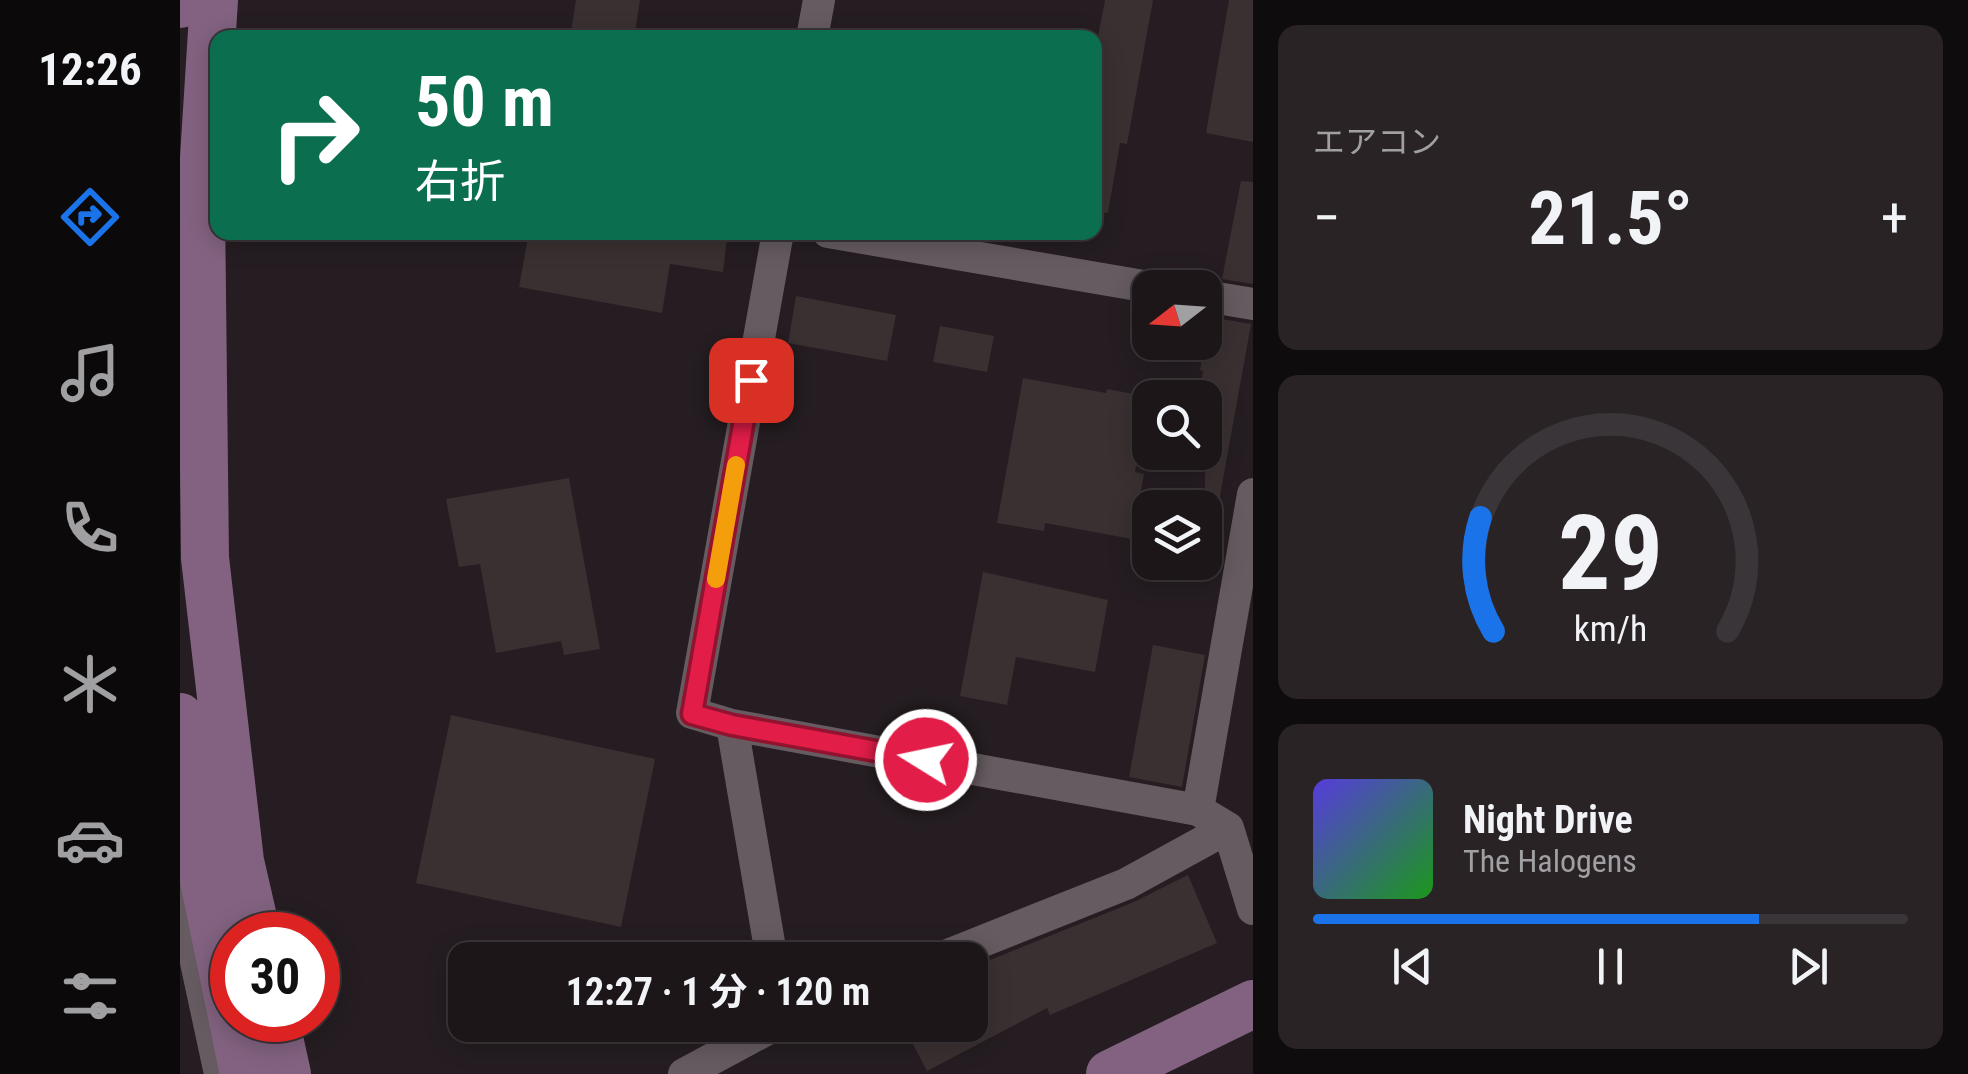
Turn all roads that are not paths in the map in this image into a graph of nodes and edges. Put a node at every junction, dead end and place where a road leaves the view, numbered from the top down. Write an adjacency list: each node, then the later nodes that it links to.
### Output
1 (214, 0): 4 (street)
2 (244, 0): 5 (street)
3 (819, 0): 6 (street)
4 (212, 30)
5 (239, 30)
6 (813, 30)
7 (210, 63): 22 (street)
8 (226, 240): 23 (street)
9 (777, 240): 16 (street)
10 (875, 240): 11 (street)
11 (1132, 284)
12 (1222, 299): 13 (street)
13 (1253, 304)
14 (1253, 494): 18 (street)
15 (180, 717): 17 (street)
16 (732, 725): 18 (street); 24 (street)
17 (182, 782): 31 (street)
18 (1198, 810): 19 (street)
19 (1228, 828): 21 (street); 25 (street)
20 (180, 888): 30 (street)
21 (1253, 910)
22 (254, 912)
23 (260, 912)
24 (769, 942)
25 (980, 942)
26 (1253, 1004): 33 (street)
27 (280, 1042): 32 (street)
28 (745, 1042): 29 (street)
29 (691, 1072)
30 (220, 1074)
31 (244, 1074)
32 (287, 1074)
33 (1110, 1074)

